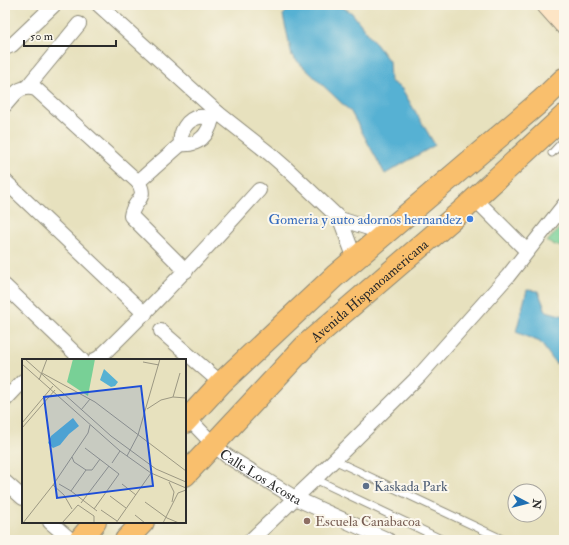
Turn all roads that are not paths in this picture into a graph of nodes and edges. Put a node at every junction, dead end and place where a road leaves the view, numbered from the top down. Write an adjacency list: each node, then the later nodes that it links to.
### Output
1 (54, 5): 6 (street)
2 (99, 5): 10 (street)
3 (547, 5): 5 (street)
4 (79, 24): 8 (street)
5 (564, 24)
6 (5, 48)
7 (564, 78): 20 (main road)
8 (28, 86): 9 (street); 15 (street)
9 (5, 105)
10 (215, 116): 12 (street); 12 (street); 19 (street)
11 (563, 125): 13 (lane); 17 (main road, Avenida Hispanoamericana)
12 (181, 144): 15 (street)
13 (552, 153)
14 (5, 181): 25 (street)
15 (138, 182): 23 (street)
16 (259, 190): 23 (street)
17 (475, 199): 21 (street); 33 (main road, Avenida Hispanoamericana)
18 (564, 205): 21 (street)
19 (340, 219): 20 (street); 22 (street)
20 (384, 233): 22 (main road)
21 (527, 251): 34 (street)
22 (355, 259): 30 (main road)
23 (186, 271): 25 (street)
24 (5, 286): 27 (street)
25 (145, 314): 28 (street)
26 (161, 331): 30 (street)
27 (81, 359)
28 (97, 359)
29 (22, 382): 31 (street)
30 (221, 383): 32 (main road)
31 (5, 400)
32 (187, 420): 33 (street, Calle Los Acosta)
33 (213, 444): 35 (main road, Avenida Hispanoamericana); 39 (street, Calle Los Acosta)
34 (334, 460): 36 (street); 49 (lane)
35 (186, 474)
36 (315, 479): 39 (street); 48 (lane)
37 (5, 482): 38 (street)
38 (22, 497)
39 (295, 498): 46 (street); 47 (street, Calle Los Acosta)
40 (51, 523): 43 (street)
41 (94, 523): 44 (main road)
42 (142, 523): 45 (main road)
43 (71, 540)
44 (80, 540)
45 (126, 540)
46 (252, 540)
47 (388, 540)
48 (443, 540)
49 (504, 540)

